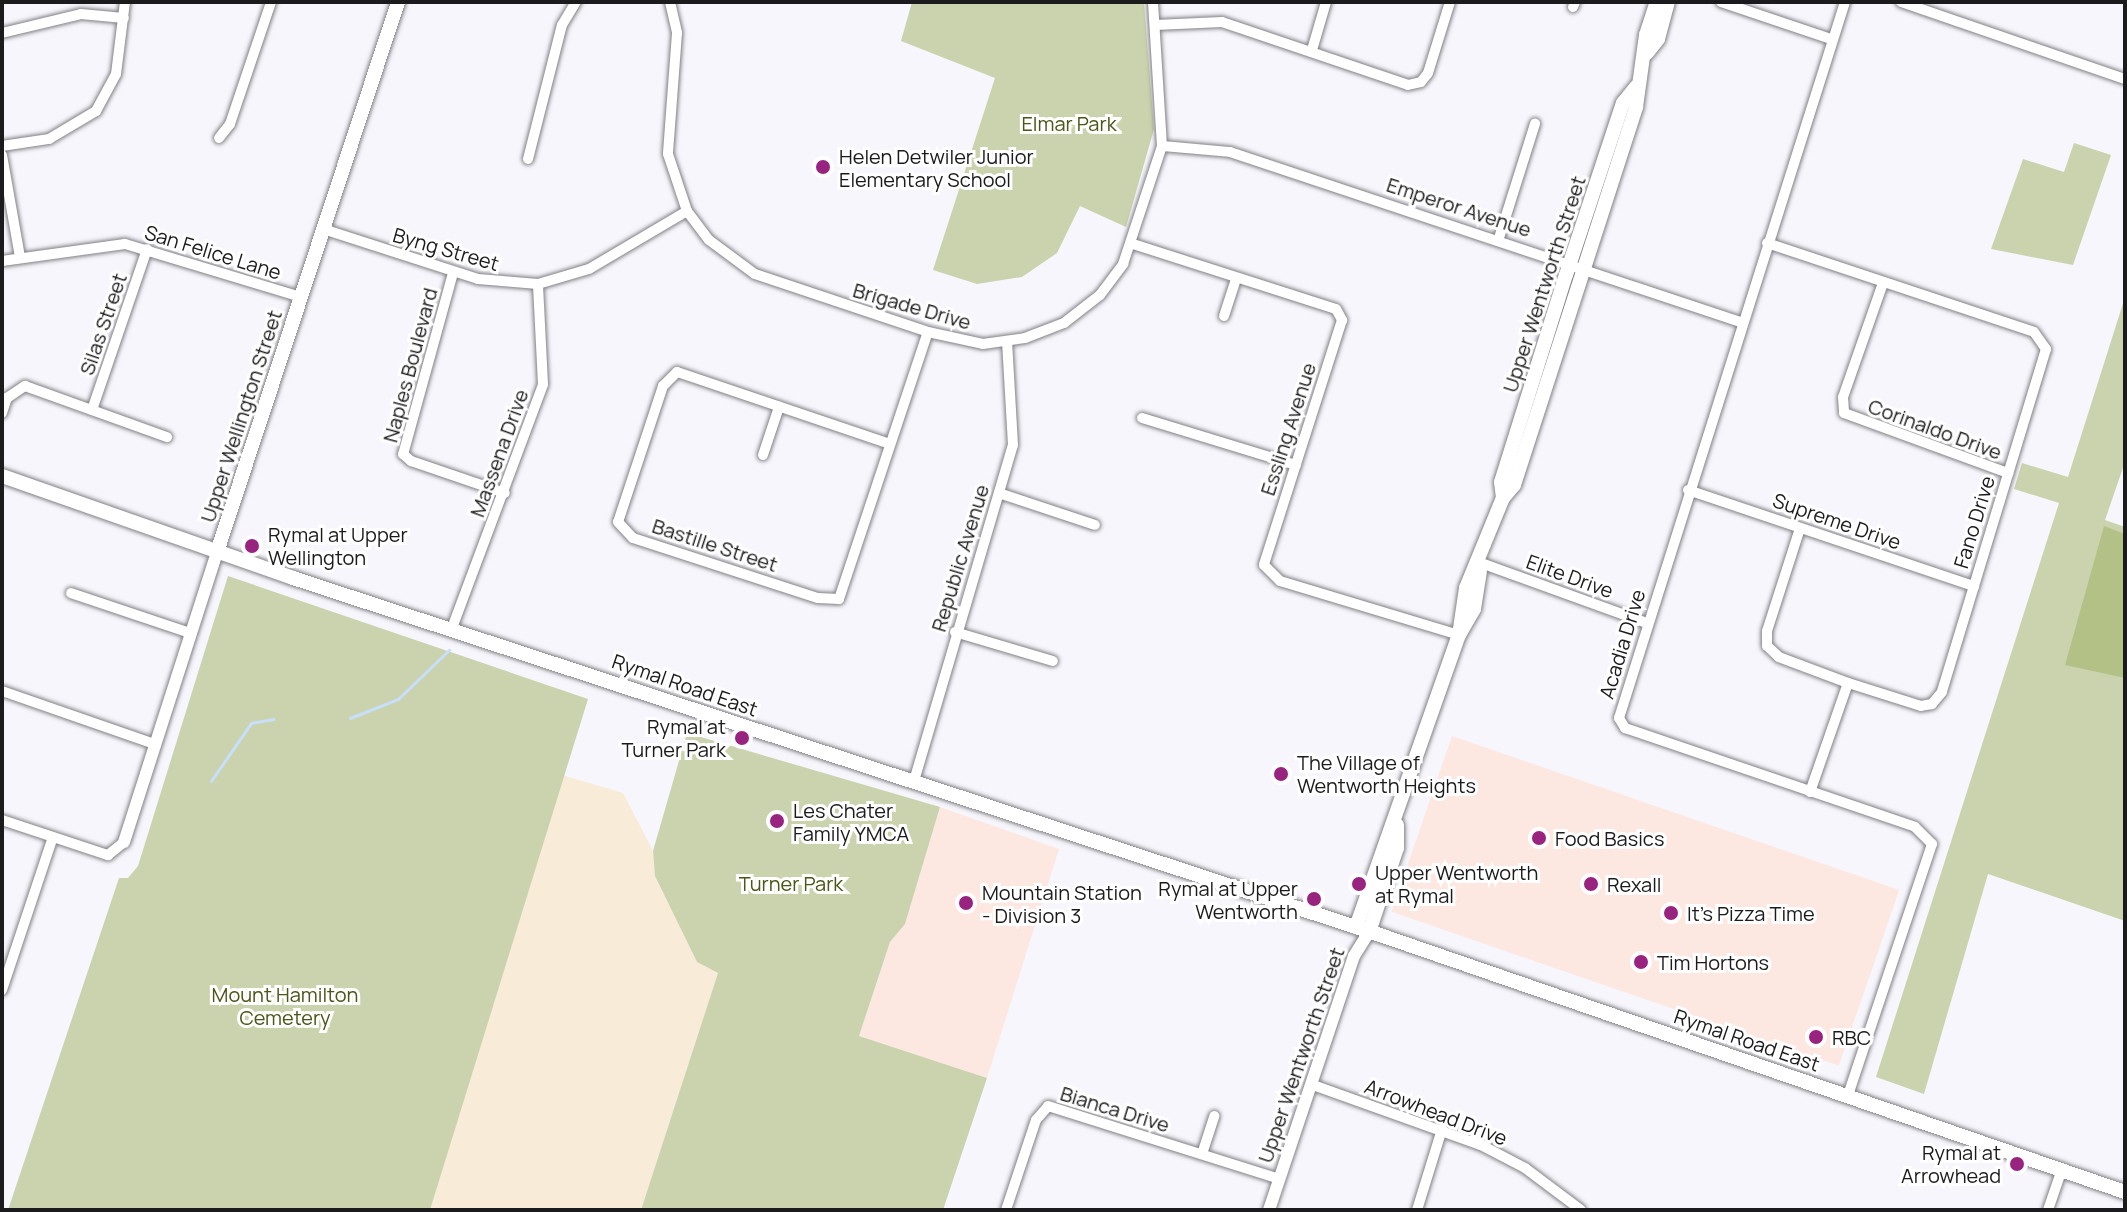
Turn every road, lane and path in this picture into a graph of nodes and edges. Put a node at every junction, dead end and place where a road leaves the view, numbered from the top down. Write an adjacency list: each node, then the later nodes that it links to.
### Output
1 (125, 2): 14 (street)
2 (271, 2): 22 (street)
3 (398, 2): 28 (main road, Upper Wellington Street)
4 (576, 2): 26 (street)
5 (670, 2): 27 (street, Brigade Drive)
6 (1153, 2): 15 (street, Brigade Drive)
7 (1326, 2): 18 (street)
8 (1450, 2): 18 (street)
9 (1657, 2): 19 (main road, Upper Wentworth Street)
10 (1668, 2): 19 (main road, Upper Wentworth Street)
11 (1721, 2): 17 (street)
12 (1845, 2): 17 (street, Acadia Drive)
13 (1901, 2): 20 (street)
14 (124, 18): 16 (street); 23 (street)
15 (1155, 25): 18 (street); 24 (street, Brigade Drive)
16 (2, 33)
17 (1831, 39): 30 (street, Acadia Drive)
18 (1312, 50)
19 (1647, 53): 35 (main road, Upper Wentworth Street)
20 (2125, 79)
21 (1535, 124): 29 (street)
22 (219, 138)
23 (2, 146)
24 (1162, 146): 29 (street, Emperor Avenue); 31 (street, Brigade Drive)
25 (2, 155): 33 (street)
26 (528, 159)
27 (687, 211): 39 (street, Byng Street); 43 (street, Brigade Drive)
28 (323, 229): 36 (street, Byng Street); 40 (main road, Upper Wellington Street)
29 (1499, 238): 35 (street, Emperor Avenue)
30 (1767, 243): 38 (street, Fano Drive); 42 (street, Acadia Drive)
31 (1133, 244): 37 (street, Essling Avenue); 44 (street, Brigade Drive)
32 (147, 249): 33 (street, San Felice Lane); 40 (street, San Felice Lane); 46 (street, Silas Street)
33 (20, 257): 34 (street, San Felice Lane)
34 (2, 261)
35 (1578, 265): 42 (street, Emperor Avenue); 61 (main road, Upper Wentworth Street)
36 (453, 273): 39 (street, Byng Street); 56 (street, Naples Boulevard)
37 (1236, 278): 41 (street); 52 (street, Essling Avenue)
38 (1883, 283): 53 (street, Fano Drive); 53 (street, Corinaldo Drive)
39 (538, 284): 56 (street, Massena Drive)
40 (300, 297): 60 (main road, Upper Wellington Street)
41 (1224, 316)
42 (1740, 322): 55 (street, Acadia Drive)
43 (928, 332): 44 (street, Brigade Drive); 50 (street, Bastille Street)
44 (1007, 342): 57 (street, Republic Avenue)
45 (779, 407): 50 (street, Bastille Street); 50 (street, Bastille Street); 51 (street)
46 (92, 410): 47 (street); 49 (street)
47 (2, 413)
48 (1142, 418): 52 (street)
49 (167, 437)
50 (890, 444)
51 (763, 455)
52 (1296, 465): 68 (street, Essling Avenue)
53 (2008, 473): 62 (street, Fano Drive)
54 (2, 476): 60 (main road, Rymal Road East)
55 (1688, 490): 59 (street, Supreme Drive); 64 (street, Acadia Drive)
56 (505, 493): 65 (street, Massena Drive)
57 (999, 493): 58 (street); 66 (street, Republic Avenue)
58 (1095, 525)
59 (1800, 528): 62 (street, Supreme Drive); 70 (street, Fano Drive)
60 (217, 552): 65 (main road, Rymal Road East); 67 (street, Upper Wellington Street)
61 (1481, 563): 64 (street, Elite Drive); 68 (main road, Upper Wentworth Street)
62 (1974, 586): 70 (street, Fano Drive)
63 (71, 593): 67 (street)
64 (1647, 623): 74 (street, Acadia Drive)
65 (452, 628): 73 (main road, Rymal Road East)
66 (955, 632): 69 (street); 73 (street, Republic Avenue)
67 (190, 633): 72 (street, Upper Wellington Street)
68 (1459, 635): 78 (main road, Upper Wentworth Street)
69 (1053, 661)
70 (1848, 683): 74 (street)
71 (2, 691): 72 (street)
72 (154, 744): 77 (street, Upper Wellington Street)
73 (914, 781): 78 (main road, Rymal Road East)
74 (1810, 792): 81 (street, Acadia Drive)
75 (2, 820): 76 (street)
76 (53, 837): 77 (street); 79 (street)
77 (124, 842)
78 (1363, 930): 80 (street, Upper Wentworth Street); 81 (main road, Rymal Road East)
79 (2, 990)
80 (1313, 1085): 83 (street, Arrowhead Drive); 86 (street, Upper Wentworth Street)
81 (1848, 1095): 85 (main road, Rymal Road East)
82 (1214, 1116): 84 (street)
83 (1442, 1129): 90 (street); 91 (street, Arrowhead Drive)
84 (1202, 1154): 86 (street, Bianca Drive); 88 (street, Bianca Drive)
85 (2062, 1169): 87 (main road, Rymal Road East); 92 (street)
86 (1279, 1179): 89 (street, Upper Wentworth Street)
87 (2125, 1192)
88 (1006, 1210)
89 (1269, 1210)
90 (1417, 1210)
91 (1581, 1210)
92 (2048, 1210)

